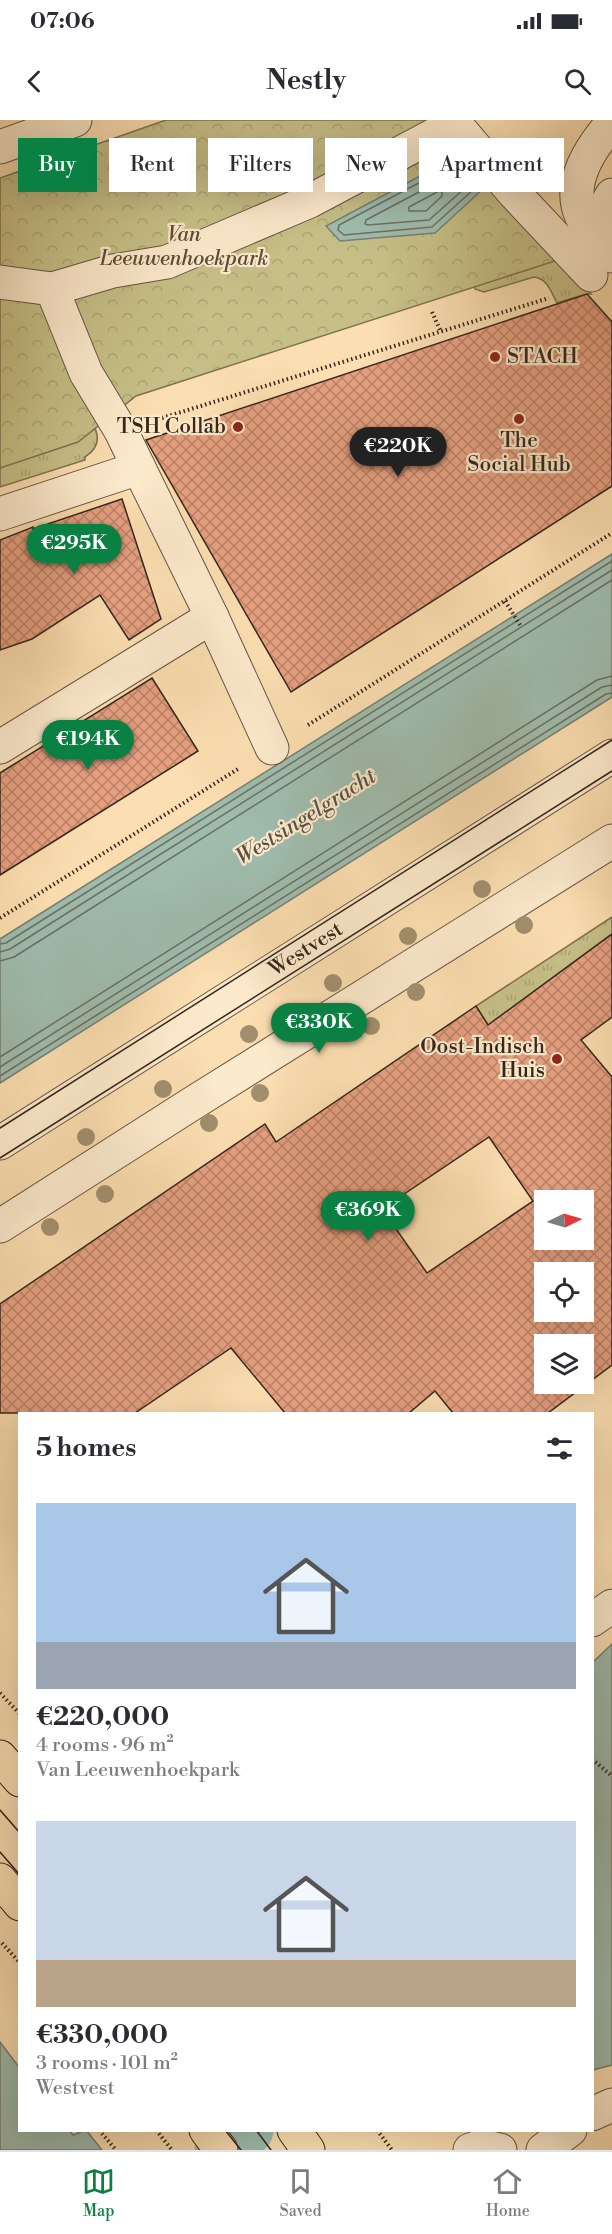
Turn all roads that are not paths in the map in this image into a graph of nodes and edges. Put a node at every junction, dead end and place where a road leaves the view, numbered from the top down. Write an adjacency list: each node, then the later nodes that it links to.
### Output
1 (75, 120): 4 (street)
2 (454, 122): 6 (street); 8 (street)
3 (612, 123): 6 (street)
4 (0, 147)
5 (612, 195): 6 (street)
6 (602, 259)
7 (0, 282): 8 (street)
8 (52, 289): 9 (street)
9 (139, 468): 10 (street); 11 (street)
10 (0, 513)
11 (212, 617): 12 (street); 13 (street)
12 (0, 747)
13 (272, 748)
14 (612, 756): 16 (street, Westvest)
15 (612, 841): 17 (street)
16 (0, 1143)
17 (0, 1226)
18 (612, 1605): 19 (street)
19 (594, 1618)
20 (0, 1757): 21 (main road)
21 (18, 1778)
22 (0, 1880): 23 (main road)
23 (18, 1902)
24 (208, 2132): 25 (main road)
25 (221, 2150)
26 (470, 2150): 27 (street)
27 (500, 2150)

